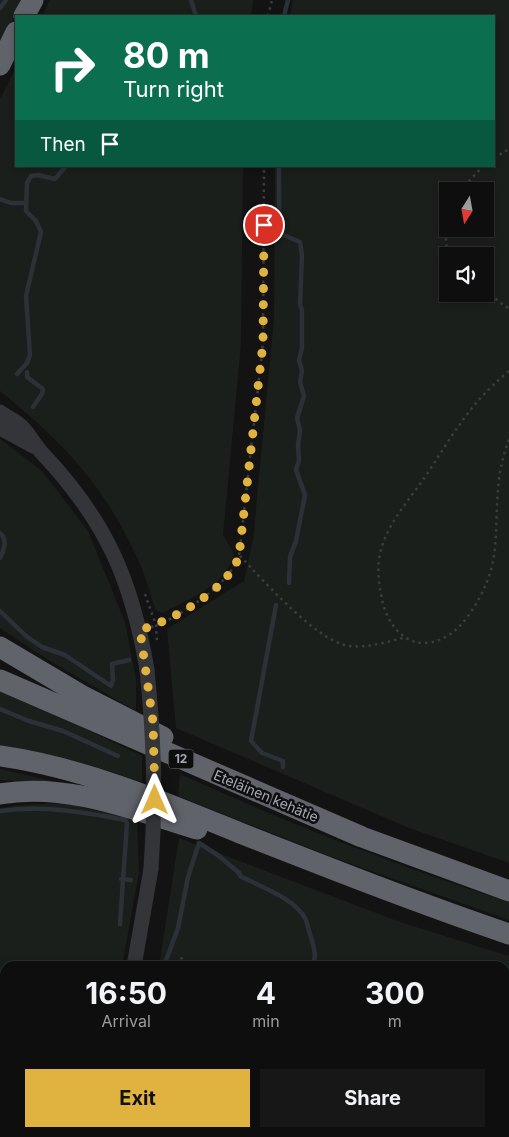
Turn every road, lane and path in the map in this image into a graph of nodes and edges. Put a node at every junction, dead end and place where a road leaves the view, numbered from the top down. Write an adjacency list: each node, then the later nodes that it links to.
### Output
1 (33, 0): 3 (highway)
2 (272, 0): 4 (path)
3 (25, 15)
4 (268, 15)
5 (15, 34): 6 (highway)
6 (0, 65)
7 (509, 149): 8 (path)
8 (495, 157)
9 (264, 167): 19 (path)
10 (482, 167): 11 (path)
11 (468, 182)
12 (494, 298): 13 (path)
13 (509, 309)
14 (509, 371): 21 (path)
15 (0, 412): 18 (street)
16 (0, 428): 18 (street)
17 (509, 439): 21 (path)
18 (38, 449): 20 (street)
19 (239, 556): 20 (path); 21 (path)
20 (140, 630): 31 (street, bridge)
21 (403, 638)
22 (0, 647): 26 (highway)
23 (0, 680): 26 (highway, Eteläinen kehätie / 12)
24 (0, 756): 27 (highway)
25 (0, 794): 27 (highway)
26 (362, 837): 28 (highway, Eteläinen kehätie / 12)
27 (345, 874): 29 (highway)
28 (509, 891)
29 (509, 934)
30 (182, 956): 32 (path)
31 (135, 961)
32 (181, 961)

